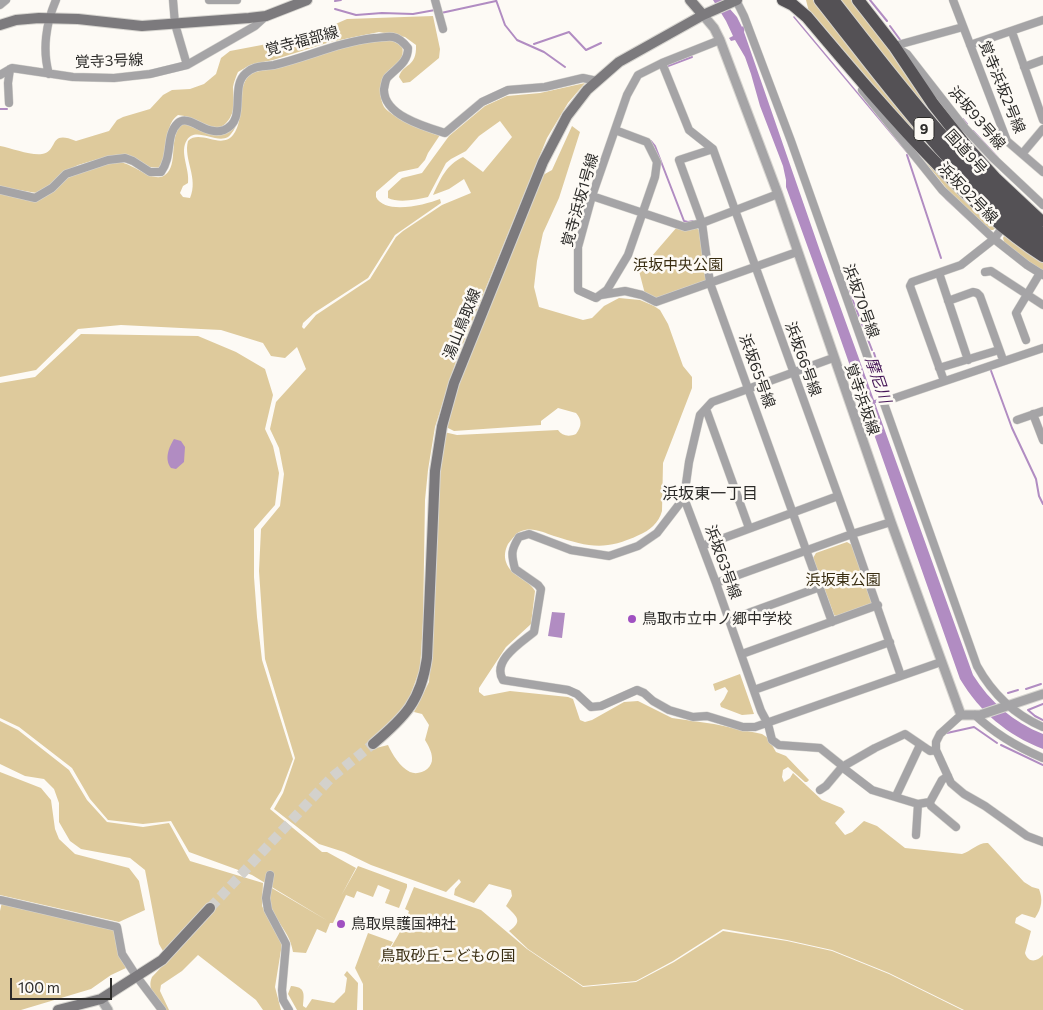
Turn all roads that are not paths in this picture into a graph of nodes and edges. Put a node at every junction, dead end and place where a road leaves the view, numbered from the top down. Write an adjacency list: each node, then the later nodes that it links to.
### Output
1 (6, 0): 16 (street)
2 (56, 0): 20 (street)
3 (173, 0): 22 (street)
4 (209, 0): 5 (street)
5 (237, 0)
6 (435, 0): 25 (street)
7 (690, 0): 17 (main road)
8 (783, 0): 19 (highway)
9 (802, 0): 19 (highway)
10 (820, 0): 57 (highway, 国道9号 / 9)
11 (833, 0): 55 (highway, 国道9号 / 9)
12 (858, 0): 28 (highway)
13 (953, 0): 24 (street, 覚寺浜坂2号線)
14 (302, 1): 18 (main road)
15 (734, 1): 17 (main road, 湯山鳥取線); 77 (street, 浜坂70号線)
16 (0, 5)
17 (703, 15): 27 (street, 覚寺浜坂線); 38 (main road, 湯山鳥取線)
18 (266, 16): 22 (main road); 32 (street, 覚寺3号線)
19 (807, 17): 34 (highway)
20 (50, 18): 22 (main road); 23 (main road); 36 (street)
21 (1043, 20): 26 (street)
22 (175, 24): 32 (street)
23 (0, 25)
24 (963, 27): 28 (street); 29 (street, 覚寺浜坂2号線)
25 (443, 29)
26 (1012, 32): 29 (street); 33 (street)
27 (720, 40): 31 (street, 覚寺浜坂1号線); 47 (street, 覚寺浜坂線)
28 (894, 46): 49 (street, 浜坂93号線); 53 (highway)
29 (970, 46): 44 (street, 覚寺浜坂2号線)
30 (1043, 60): 33 (street)
31 (662, 64): 42 (street, 覚寺浜坂1号線); 43 (street)
32 (187, 65): 36 (street, 覚寺3号線)
33 (1024, 67): 40 (street)
34 (851, 69): 56 (street, 浜坂92号線); 59 (highway)
35 (10, 70): 36 (street, 覚寺3号線); 37 (street); 39 (street)
36 (49, 74)
37 (0, 75)
38 (597, 81): 46 (street, 覚寺福部線); 107 (main road, 湯山鳥取線)
39 (9, 103)
40 (1043, 120)
41 (1043, 129): 44 (street)
42 (615, 130): 48 (street, 覚寺浜坂1号線); 51 (street)
43 (713, 149): 50 (street, 浜坂66号線); 52 (street, 浜坂65号線)
44 (1022, 154): 45 (street, 覚寺浜坂2号線)
45 (1043, 172)
46 (0, 190)
47 (778, 194): 50 (street); 58 (street, 覚寺浜坂線)
48 (592, 196): 51 (street); 65 (street, 覚寺浜坂1号線)
49 (1043, 205)
50 (735, 210): 52 (street); 60 (street, 浜坂66号線)
51 (642, 213): 52 (street); 65 (street)
52 (702, 223): 64 (street, 浜坂65号線)
53 (1043, 223)
54 (1000, 231): 56 (street)
55 (1043, 233)
56 (994, 239): 62 (street); 63 (street, 浜坂92号線)
57 (1043, 245)
58 (797, 252): 60 (street); 71 (street, 覚寺浜坂線)
59 (1043, 256)
60 (755, 266): 64 (street); 74 (street, 浜坂66号線)
61 (985, 272): 66 (street)
62 (939, 273): 67 (street); 73 (street)
63 (1042, 274): 66 (street)
64 (710, 283): 65 (street); 76 (street, 浜坂65号線)
65 (601, 295)
66 (1027, 295): 68 (street); 69 (street)
67 (948, 301): 72 (street); 72 (street)
68 (1043, 305)
69 (1026, 340)
70 (1043, 348): 77 (street)
71 (833, 358): 74 (street); 86 (street, 覚寺浜坂線)
72 (968, 360): 73 (street)
73 (939, 368): 75 (street)
74 (793, 372): 76 (street); 83 (street, 浜坂66号線)
75 (943, 378)
76 (749, 388): 78 (street); 85 (street, 浜坂65号線)
77 (883, 402): 102 (street, 浜坂70号線)
78 (706, 409): 84 (street, 浜坂63号線); 87 (street)
79 (1043, 411): 80 (street)
80 (1033, 414): 81 (street); 82 (street)
81 (1017, 420)
82 (1043, 440)
83 (838, 496): 85 (street); 88 (street, 浜坂66号線)
84 (684, 498): 89 (street, 浜坂63号線); 105 (street)
85 (793, 513): 87 (street); 90 (street, 浜坂65号線)
86 (891, 522): 88 (street); 98 (street, 覚寺浜坂線)
87 (749, 528): 89 (street)
88 (852, 534): 90 (street); 93 (street, 浜坂66号線)
89 (702, 546): 91 (street, 浜坂63号線)
90 (807, 550): 91 (street); 92 (street, 浜坂65号線)
91 (716, 583): 94 (street, 浜坂63号線)
92 (820, 587): 94 (street); 95 (street, 浜坂65号線)
93 (878, 605): 95 (street); 96 (street, 浜坂66号線)
94 (729, 620): 97 (street, 浜坂63号線)
95 (832, 622): 97 (street)
96 (890, 642): 99 (street, 浜坂66号線); 100 (street)
97 (742, 654): 100 (street, 浜坂63号線)
98 (941, 662): 99 (street); 103 (street, 覚寺浜坂線)
99 (901, 676): 105 (street)
100 (754, 690): 105 (street, 浜坂63号線)
101 (1043, 694): 102 (street)
102 (1006, 706): 104 (street); 106 (street, 浜坂70号線)
103 (961, 714): 104 (street); 109 (street)
104 (978, 715): 110 (street)
105 (768, 724): 111 (street, 浜坂63号線)
106 (1043, 727)
107 (373, 744)
108 (920, 745): 109 (street); 111 (street); 114 (street)
109 (936, 750): 112 (street)
110 (1043, 758)
111 (842, 768): 113 (street); 114 (street)
112 (948, 776): 115 (street); 119 (street)
113 (820, 790)
114 (896, 796): 116 (street)
115 (930, 802): 116 (street); 117 (street)
116 (918, 804): 118 (street)
117 (956, 827)
118 (916, 835)
119 (1043, 842)
120 (270, 876): 128 (street)
121 (0, 900): 123 (street)
122 (210, 908): 123 (main road)
123 (137, 977): 124 (main road); 127 (street)
124 (101, 999): 125 (main road); 126 (street)
125 (58, 1010)
126 (108, 1010)
127 (162, 1010)
128 (289, 1010)

